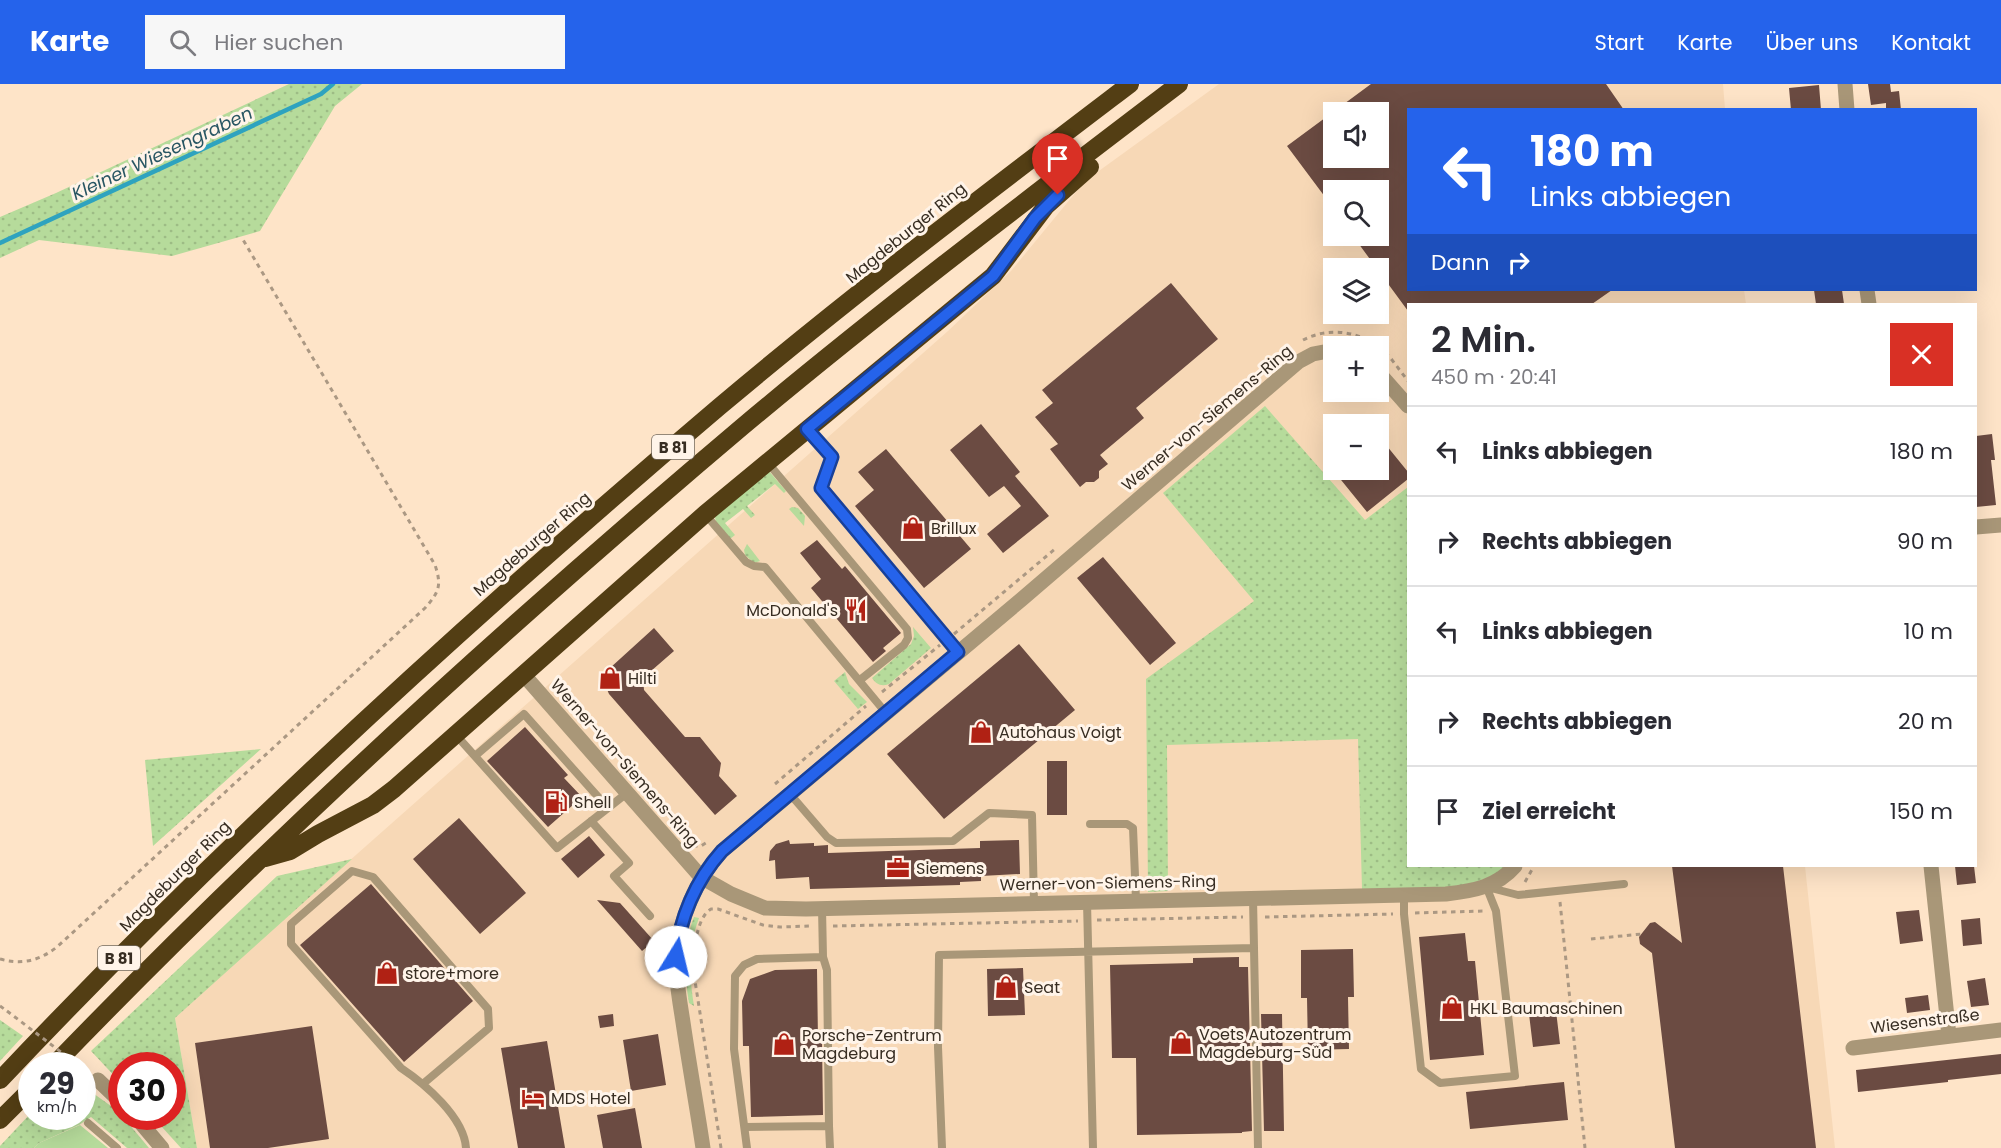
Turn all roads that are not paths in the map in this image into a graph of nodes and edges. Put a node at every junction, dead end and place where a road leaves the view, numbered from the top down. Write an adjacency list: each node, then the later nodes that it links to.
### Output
1 (1130, 84): 45 (highway, Magdeburger Ring / B 81)
2 (1179, 84): 5 (highway, B 81)
3 (1845, 84): 4 (street)
4 (1848, 108)
5 (1135, 118): 9 (highway); 25 (highway, B 81)
6 (1323, 352): 14 (street, Werner-von-Siemens-Ring)
7 (1389, 384): 8 (street)
8 (1407, 405)
9 (807, 429): 10 (highway); 14 (lane)
10 (767, 462): 11 (highway); 16 (lane)
11 (705, 514): 15 (highway); 16 (lane)
12 (2001, 525): 13 (street)
13 (1977, 527)
14 (958, 652): 17 (street, Werner-von-Siemens-Ring)
15 (523, 674): 18 (highway); 20 (street, Werner-von-Siemens-Ring)
16 (860, 680): 17 (lane)
17 (886, 713): 21 (street, Werner-von-Siemens-Ring)
18 (456, 735): 19 (lane); 25 (highway)
19 (475, 756): 22 (lane); 23 (lane)
20 (627, 793): 22 (lane); 28 (street, Werner-von-Siemens-Ring)
21 (790, 794): 28 (street, Werner-von-Siemens-Ring); 35 (lane)
22 (608, 808): 23 (lane)
23 (591, 821): 37 (lane)
24 (1090, 824): 33 (lane)
25 (261, 860): 44 (highway, B 81)
26 (1514, 867): 30 (street, Werner-von-Siemens-Ring)
27 (1931, 867): 42 (street)
28 (701, 877): 36 (street, Werner-von-Siemens-Ring); 58 (street, Werner-von-Siemens-Ring)
29 (1624, 884): 30 (lane)
30 (1486, 886): 31 (street, Werner-von-Siemens-Ring); 31 (lane)
31 (1404, 895): 32 (street, Werner-von-Siemens-Ring)
32 (1253, 898): 33 (street, Werner-von-Siemens-Ring); 38 (lane)
33 (1136, 900): 34 (street, Werner-von-Siemens-Ring)
34 (1087, 902): 35 (street, Werner-von-Siemens-Ring); 39 (lane)
35 (1034, 903): 36 (street, Werner-von-Siemens-Ring)
36 (822, 908): 40 (lane)
37 (650, 916)
38 (1254, 948): 39 (lane); 63 (lane)
39 (1088, 952): 61 (lane); 62 (lane)
40 (823, 957): 51 (lane); 52 (lane)
41 (2001, 1030): 42 (street, Wiesenstraße)
42 (1949, 1036): 43 (street, Wiesenstraße)
43 (1853, 1048)
44 (67, 1052)
45 (0, 1080)
46 (98, 1080): 48 (street)
47 (424, 1083): 47 (lane); 57 (lane)
48 (108, 1090)
49 (18, 1102): 50 (highway)
50 (0, 1120)
51 (829, 1126): 52 (lane); 60 (lane)
52 (746, 1127): 59 (lane)
53 (95, 1130): 55 (lane)
54 (147, 1130): 56 (street)
55 (113, 1147)
56 (162, 1148)
57 (466, 1148)
58 (703, 1148)
59 (747, 1148)
60 (830, 1148)
61 (942, 1148)
62 (1093, 1148)
63 (1258, 1148)

